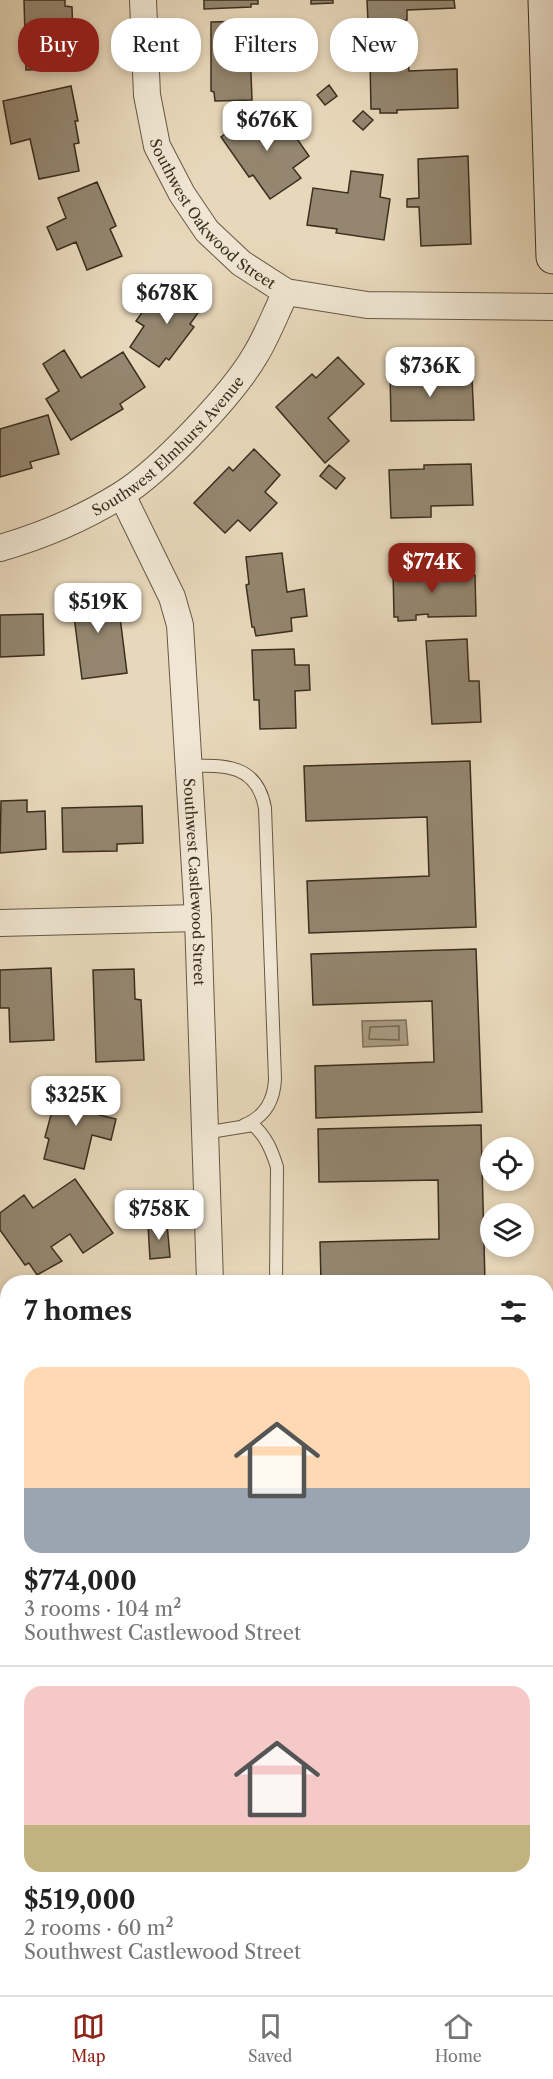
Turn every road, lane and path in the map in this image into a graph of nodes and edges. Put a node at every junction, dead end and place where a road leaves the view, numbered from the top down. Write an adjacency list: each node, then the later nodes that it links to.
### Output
1 (143, 0): 4 (street, Southwest Oakwood Street)
2 (545, 0): 3 (main road)
3 (553, 257)
4 (286, 292): 5 (street, Southwest Oakwood Street); 6 (street, Southwest Elmhurst Avenue)
5 (553, 307)
6 (122, 495): 7 (street, Southwest Elmhurst Avenue); 8 (street, Southwest Castlewood Street)
7 (0, 548)
8 (188, 766): 9 (street, Southwest Castlewood Street); 11 (lane)
9 (198, 918): 10 (street); 12 (street, Southwest Castlewood Street)
10 (0, 923)
11 (244, 1125): 12 (lane); 14 (lane)
12 (204, 1133): 13 (street, Southwest Castlewood Street)
13 (210, 1275)
14 (276, 1275)

